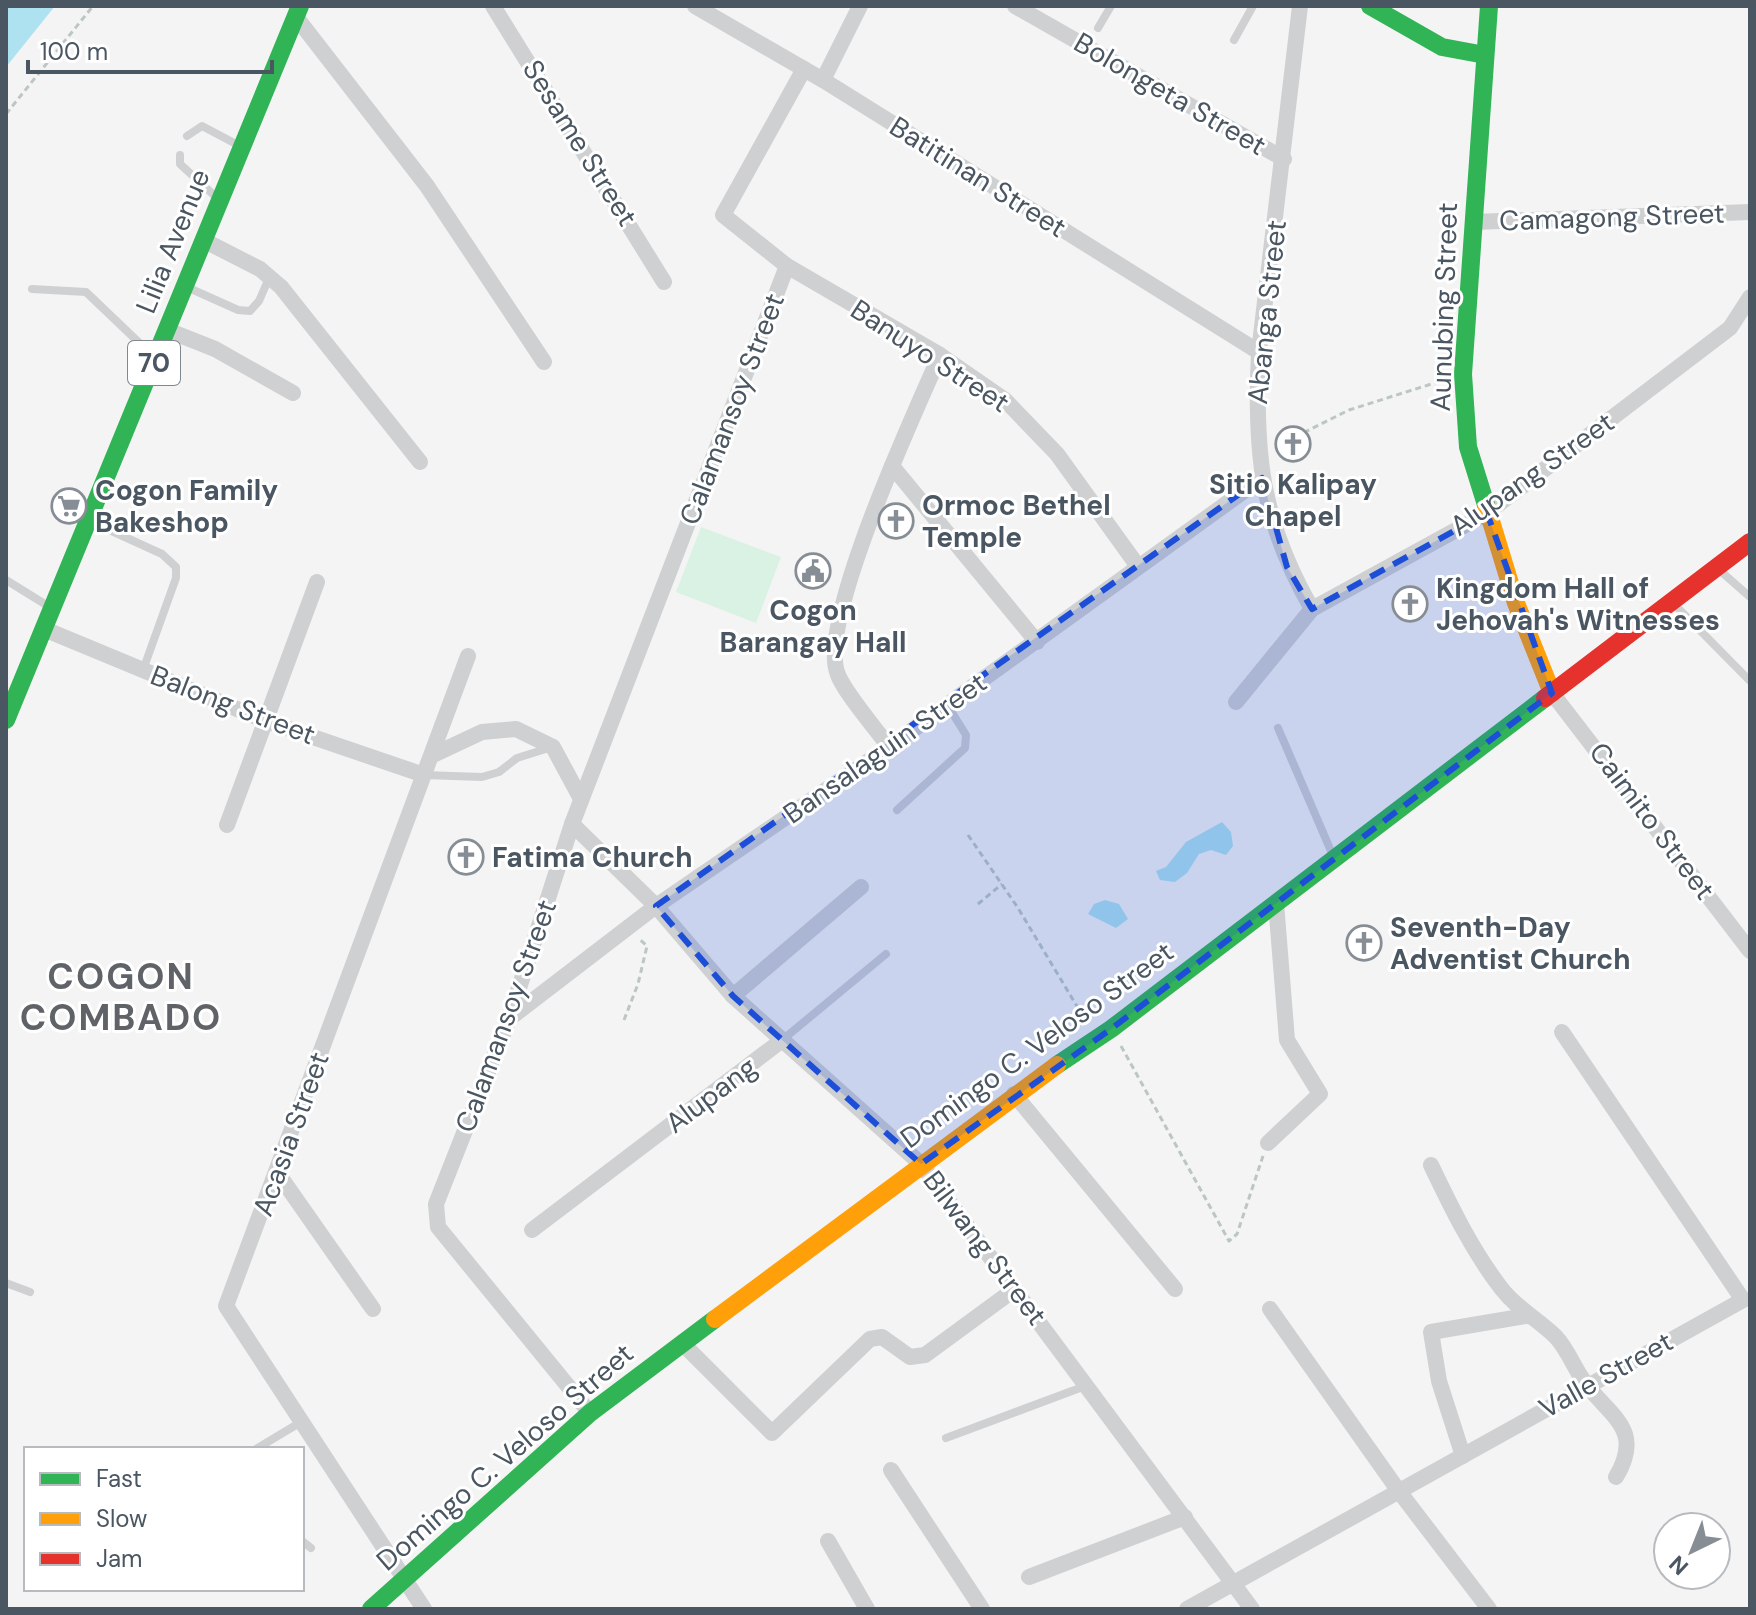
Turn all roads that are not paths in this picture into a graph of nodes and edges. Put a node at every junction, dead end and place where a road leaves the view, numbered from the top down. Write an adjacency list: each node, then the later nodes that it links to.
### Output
1 (493, 6): 26 (street, Sesame Street)
2 (695, 6): 14 (street, Batitinan Street)
3 (860, 6): 15 (street)
4 (1015, 6): 19 (street, Bolongeta Street)
5 (1111, 6): 11 (lane)
6 (1253, 6): 12 (lane)
7 (1300, 6): 19 (street, Abanga Street)
8 (1370, 6): 13 (main road)
9 (1489, 6): 13 (main road, Aunubing Street)
10 (298, 11): 17 (main road, Lilia Avenue / 70); 34 (street)
11 (1098, 28)
12 (1234, 40)
13 (1485, 55): 22 (main road, Aunubing Street)
14 (804, 69): 15 (street, Batitinan Street); 24 (street, Banuyo Street)
15 (823, 80): 31 (street, Batitinan Street)
16 (187, 136): 17 (lane)
17 (242, 147): 20 (main road, Lilia Avenue / 70)
18 (180, 155): 20 (lane)
19 (1284, 159): 31 (street, Abanga Street)
20 (220, 200): 23 (main road, Lilia Avenue / 70)
21 (1750, 212): 22 (street, Camagong Street)
22 (1474, 222): 39 (main road, Aunubing Street)
23 (203, 240): 25 (street); 27 (main road, Lilia Avenue / 70)
24 (787, 266): 32 (street, Banuyo Street); 65 (street, Calamansoy Street)
25 (269, 278): 27 (lane); 36 (street)
26 (664, 282)
27 (185, 286): 30 (main road, Lilia Avenue / 70)
28 (32, 289): 33 (lane)
29 (1750, 297): 39 (street, Alupang Street)
30 (167, 330): 33 (main road, Lilia Avenue / 70); 35 (street)
31 (1259, 352): 38 (street, Abanga Street)
32 (940, 355): 37 (street); 42 (street, Banuyo Street)
33 (156, 358): 40 (main road, Lilia Avenue / 70)
34 (544, 362)
35 (293, 393)
36 (420, 462)
37 (892, 466): 51 (street); 62 (street)
38 (1262, 478): 42 (street, Bansalaguin Street); 49 (street, Abanga Street)
39 (1487, 513): 49 (street, Alupang Street); 55 (main road, Aunubing Street)
40 (88, 521): 48 (main road, Lilia Avenue / 70); 53 (lane)
41 (1750, 542): 43 (main road, Domingo C. Veloso Street)
42 (1137, 565): 51 (street, Bansalaguin Street)
43 (1716, 568): 46 (lane); 47 (main road, Domingo C. Veloso Street)
44 (6, 580): 48 (lane)
45 (317, 582): 59 (street)
46 (1750, 597)
47 (1671, 601): 54 (lane); 55 (main road, Domingo C. Veloso Street)
48 (52, 608): 50 (main road, Lilia Avenue / 70)
49 (1312, 609): 56 (street, Alupang Street)
50 (44, 629): 53 (street, Balong Street); 58 (main road, Lilia Avenue / 70)
51 (1037, 642): 57 (street, Bansalaguin Street)
52 (468, 656): 63 (street, Acasia Street)
53 (143, 670): 59 (street, Balong Street)
54 (1750, 681)
55 (1552, 693): 69 (main road, Domingo C. Veloso Street); 73 (street, Caimito Street)
56 (1236, 702)
57 (948, 706): 62 (street, Bansalaguin Street); 66 (lane)
58 (6, 720)
59 (266, 721): 64 (street, Balong Street); 68 (street)
60 (1278, 728): 69 (lane)
61 (553, 747): 63 (street); 64 (lane); 65 (street)
62 (889, 747): 72 (street, Bansalaguin Street)
63 (433, 755): 64 (street, Acasia Street)
64 (424, 775): 83 (street, Acasia Street)
65 (581, 799): 67 (street, Calamansoy Street)
66 (897, 810)
67 (572, 824): 72 (street, Bilwang Street); 76 (street, Calamansoy Street)
68 (227, 825)
69 (1334, 859): 71 (main road, Domingo C. Veloso Street)
70 (861, 887): 75 (street)
71 (1276, 903): 79 (main road, Domingo C. Veloso Street); 80 (street)
72 (656, 906): 75 (street, Bilwang Street); 76 (street, Bansalaguin Street)
73 (1750, 951)
74 (886, 954): 78 (lane, Alupang)
75 (733, 996): 78 (street, Bilwang Street)
76 (509, 1019): 96 (street, Calamansoy Street)
77 (1562, 1032): 89 (street, Valle Street)
78 (781, 1041): 81 (street, Bilwang Street); 84 (street, Alupang)
79 (1014, 1094): 81 (main road, Domingo C. Veloso Street); 87 (street)
80 (1268, 1143)
81 (921, 1164): 86 (street, Bilwang Street); 93 (main road, Domingo C. Veloso Street)
82 (1431, 1165): 92 (street)
83 (277, 1172): 90 (street); 97 (street, Acasia Street)
84 (532, 1230)
85 (6, 1283): 88 (lane)
86 (1015, 1289): 93 (street); 94 (street, Bilwang Street)
87 (1175, 1289)
88 (30, 1292)
89 (1747, 1298): 95 (street, Valle Street)
90 (373, 1309)
91 (1270, 1309): 103 (street)
92 (1526, 1316): 95 (street); 100 (street)
93 (683, 1344): 96 (main road, Domingo C. Veloso Street)
94 (1088, 1384): 98 (lane); 104 (street, Bilwang Street)
95 (1586, 1384): 100 (street, Valle Street); 102 (street)
96 (590, 1413): 109 (main road, Domingo C. Veloso Street)
97 (301, 1422): 99 (lane); 109 (street, Acasia Street)
98 (946, 1438)
99 (259, 1447)
100 (1463, 1456): 103 (street, Valle Street)
101 (891, 1470): 114 (street)
102 (1616, 1477)
103 (1398, 1490): 110 (street, Valle Street); 117 (street)
104 (1185, 1517): 108 (street); 110 (street, Bilwang Street)
105 (828, 1541): 113 (street)
106 (304, 1543): 107 (lane)
107 (311, 1548)
108 (1029, 1577)
109 (405, 1578): 111 (main road, Domingo C. Veloso Street); 112 (street, Acasia Street)
110 (1234, 1584): 115 (street, Valle Street); 116 (street, Bilwang Street)
111 (371, 1609)
112 (424, 1609)
113 (867, 1609)
114 (982, 1609)
115 (1187, 1609)
116 (1252, 1609)
117 (1489, 1609)

